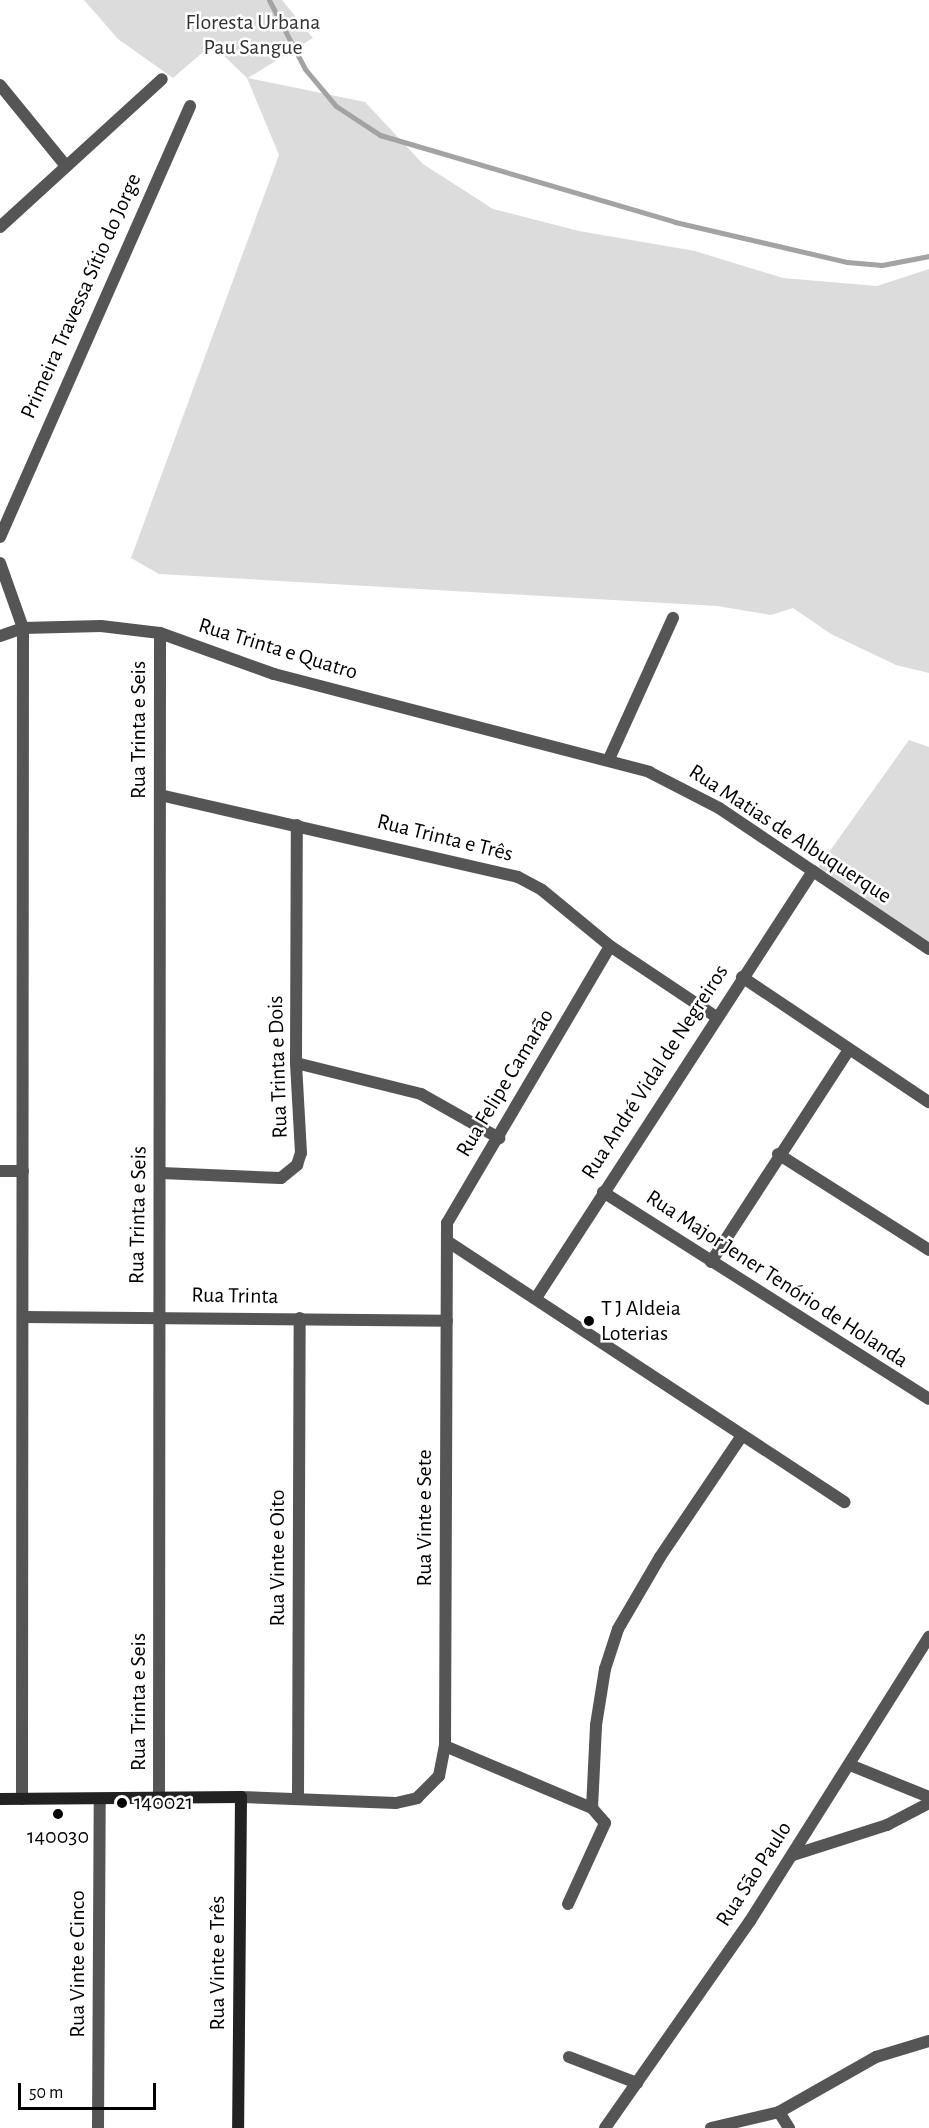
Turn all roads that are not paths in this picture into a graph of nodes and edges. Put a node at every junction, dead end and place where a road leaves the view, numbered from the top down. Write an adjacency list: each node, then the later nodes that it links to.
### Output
1 (162, 79): 4 (street)
2 (0, 85): 4 (street)
3 (190, 106): 6 (street, Primeira Travessa Sítio do Jorge)
4 (66, 166): 5 (street)
5 (0, 227)
6 (0, 537)
7 (0, 563): 9 (street)
8 (673, 618): 13 (street)
9 (23, 628): 10 (street, Rua Trinta e Quatro); 11 (street, Rua Trinta e Quatro); 27 (street)
10 (160, 633): 12 (street, Rua Trinta e Quatro); 14 (street, Rua Trinta e Seis)
11 (0, 636)
12 (518, 735): 13 (street, Rua Matias de Albuquerque)
13 (609, 759): 16 (street, Rua Matias de Albuquerque)
14 (160, 795): 15 (street, Rua Trinta e Três); 28 (street, Rua Trinta e Seis)
15 (297, 825): 17 (street, Rua Trinta e Três); 22 (street, Rua Trinta e Dois)
16 (813, 871): 18 (street, Rua Matias de Albuquerque); 19 (street, Rua André Vidal de Negreiros)
17 (610, 946): 20 (street, Rua Trinta e Três); 24 (street, Rua Felipe Camarão)
18 (929, 949)
19 (742, 976): 20 (street, Rua André Vidal de Negreiros); 21 (street)
20 (715, 1016): 29 (street, Rua André Vidal de Negreiros)
21 (848, 1051): 23 (street); 25 (street)
22 (296, 1064): 24 (street); 28 (street, Rua Trinta e Dois)
23 (929, 1102)
24 (499, 1138): 30 (street, Rua Felipe Camarão)
25 (778, 1154): 31 (street); 32 (street)
26 (0, 1171): 27 (street)
27 (23, 1171): 34 (street)
28 (160, 1173): 35 (street, Rua Trinta e Seis)
29 (603, 1192): 32 (street, Rua Major Jener Tenório de Holanda); 33 (street, Rua André Vidal de Negreiros)
30 (450, 1244): 33 (street); 37 (street, Rua Vinte e Sete)
31 (929, 1250)
32 (711, 1262): 38 (street, Rua Major Jener Tenório de Holanda)
33 (536, 1298): 39 (street)
34 (23, 1317): 35 (street, Rua Trinta); 48 (street)
35 (157, 1317): 36 (street, Rua Trinta); 49 (street, Rua Trinta e Seis)
36 (300, 1318): 37 (street, Rua Trinta); 46 (street, Rua Vinte e Oito)
37 (447, 1321): 42 (street, Rua Vinte e Sete)
38 (929, 1399)
39 (741, 1437): 40 (street); 52 (street)
40 (844, 1502)
41 (929, 1636): 43 (street, Rua São Paulo)
42 (445, 1746): 46 (street, Rua Vinte e Sete); 52 (street)
43 (850, 1765): 45 (street); 53 (street, Rua São Paulo)
44 (241, 1797): 46 (street); 49 (main road); 60 (main road, Rua Vinte e Três)
45 (929, 1797)
46 (298, 1798)
47 (0, 1799): 48 (main road)
48 (22, 1799): 50 (main road)
49 (159, 1799): 50 (main road)
50 (100, 1800): 59 (street, Rua Vinte e Cinco)
51 (929, 1803): 53 (street)
52 (592, 1808): 54 (street)
53 (793, 1855): 57 (street, Rua São Paulo)
54 (568, 1904)
55 (929, 2041): 58 (street)
56 (569, 2057): 57 (street)
57 (637, 2083): 61 (street, Rua São Paulo)
58 (778, 2112): 62 (street); 63 (street)
59 (98, 2128)
60 (238, 2128)
61 (605, 2128)
62 (711, 2128)
63 (789, 2128)

